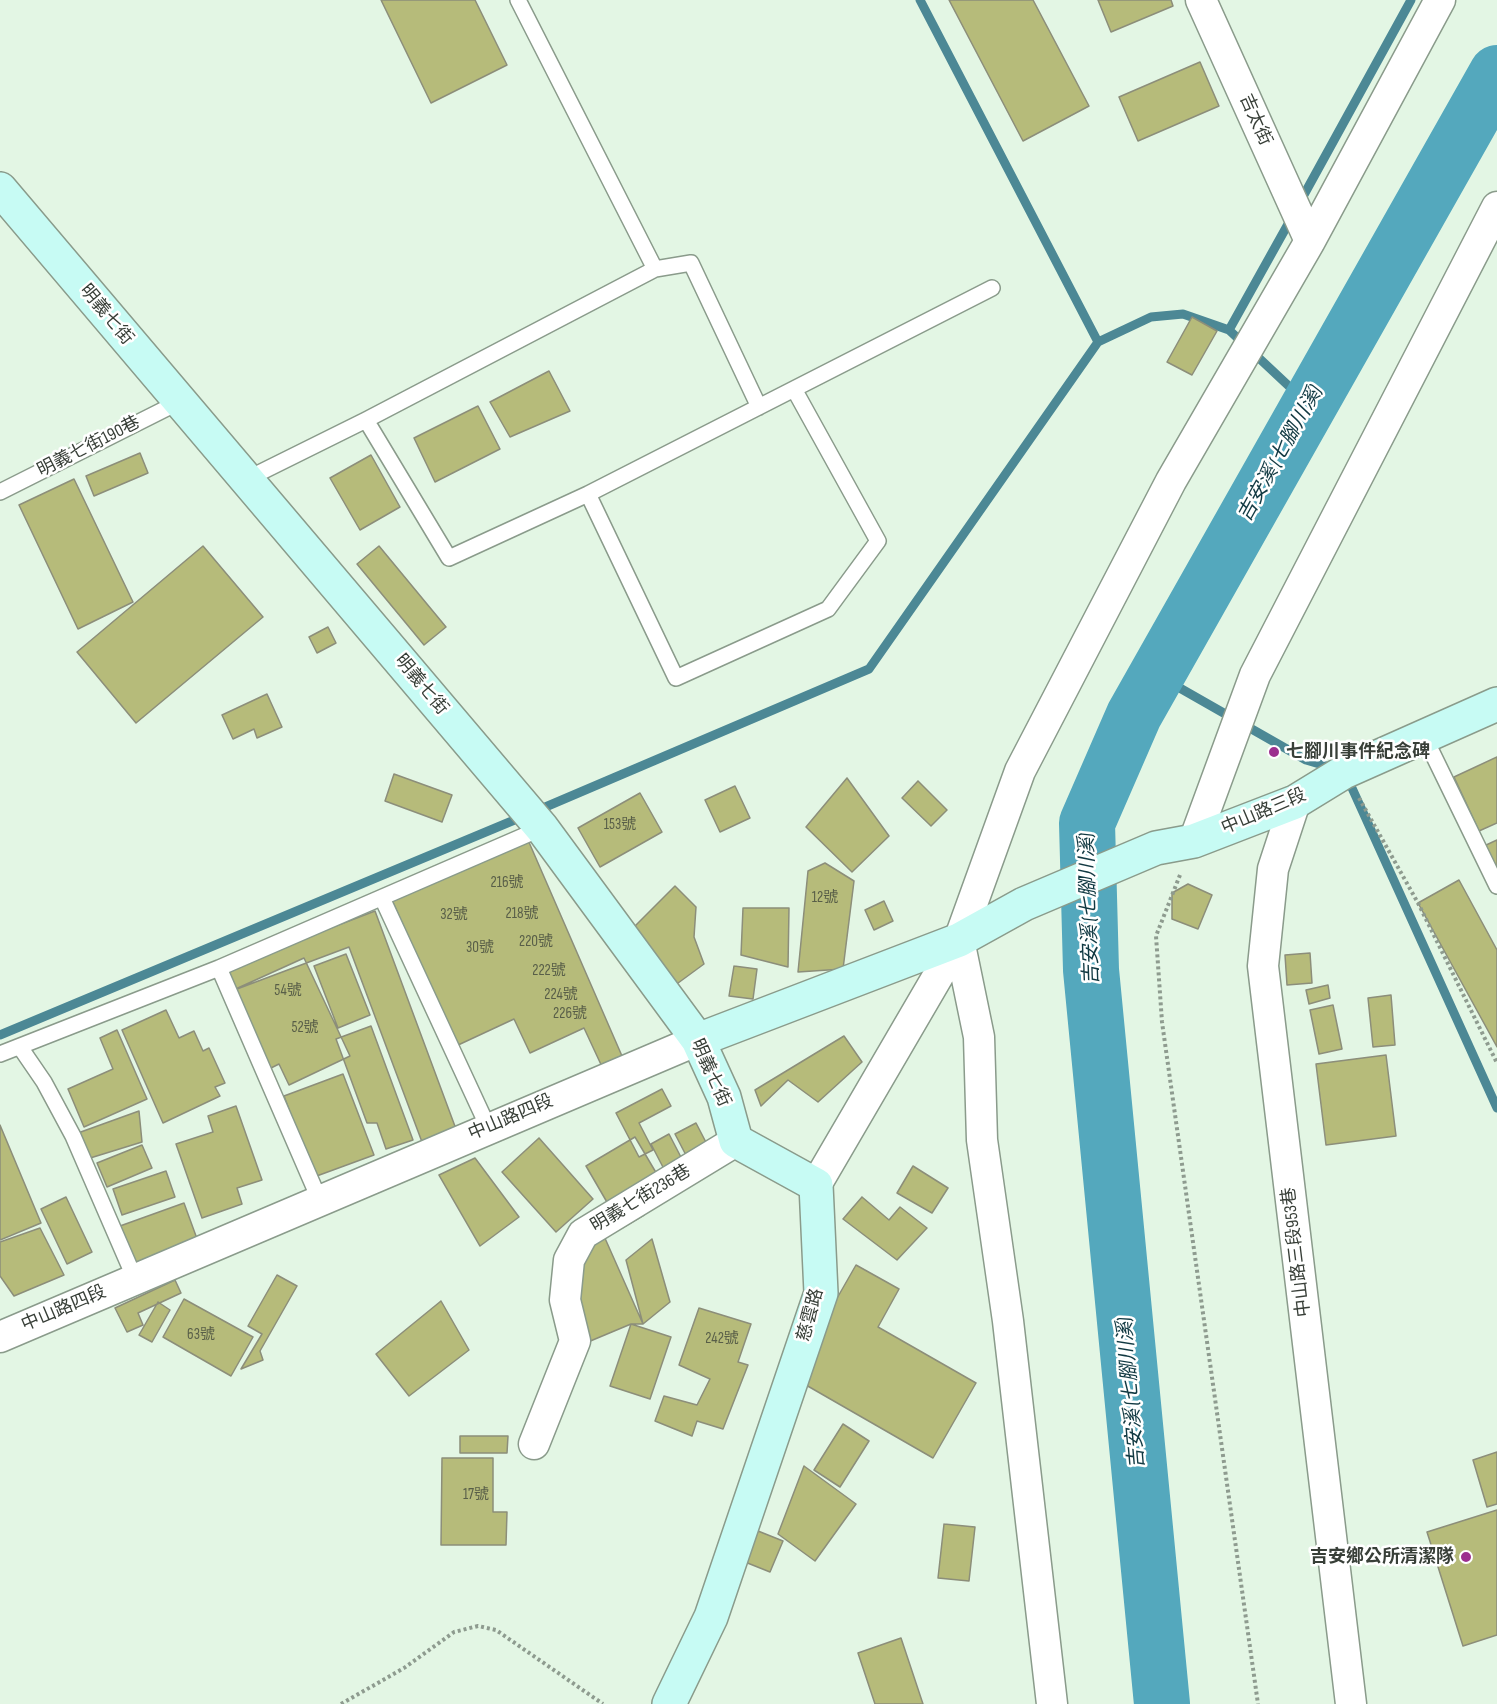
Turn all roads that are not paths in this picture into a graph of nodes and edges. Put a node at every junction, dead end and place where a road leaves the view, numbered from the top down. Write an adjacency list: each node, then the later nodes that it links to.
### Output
1 (518, 0): 7 (lane)
2 (1201, 0): 6 (street, 吉太街)
3 (1440, 0): 6 (street)
4 (3, 198): 10 (street, 明義七街)
5 (1497, 207): 20 (street)
6 (1310, 241): 24 (street)
7 (655, 269): 11 (lane); 12 (lane)
8 (992, 288): 9 (lane)
9 (794, 389): 11 (lane); 15 (lane)
10 (178, 402): 13 (street, 明義七街); 14 (lane, 明義七街190巷)
11 (759, 407): 15 (lane)
12 (366, 420): 13 (lane); 15 (lane)
13 (245, 480): 19 (street, 明義七街)
14 (0, 492)
15 (588, 494)
16 (1497, 704): 17 (street, 中山路三段)
17 (1424, 736): 18 (street, 中山路三段); 21 (lane)
18 (1295, 802): 20 (street, 中山路三段); 38 (street, 中山路三段953巷)
19 (534, 818): 22 (lane); 26 (street, 明義七街)
20 (1194, 841): 23 (street, 中山路三段)
21 (1497, 886)
22 (382, 898): 25 (lane); 29 (lane)
23 (1023, 904): 24 (street, 中山路四段)
24 (959, 940): 26 (street, 中山路四段); 31 (street); 37 (street)
25 (219, 968): 27 (lane); 32 (lane)
26 (698, 1040): 29 (street, 中山路四段); 30 (street, 明義七街)
27 (20, 1047): 28 (lane); 33 (lane)
28 (0, 1054)
29 (488, 1127): 32 (street, 中山路四段)
30 (736, 1141): 31 (street); 35 (street, 明義七街236巷)
31 (816, 1185): 36 (street, 慈雲路)
32 (320, 1201): 33 (street, 中山路四段)
33 (135, 1279): 34 (street, 中山路四段)
34 (0, 1337)
35 (534, 1444)
36 (669, 1704)
37 (1052, 1704)
38 (1351, 1704)

